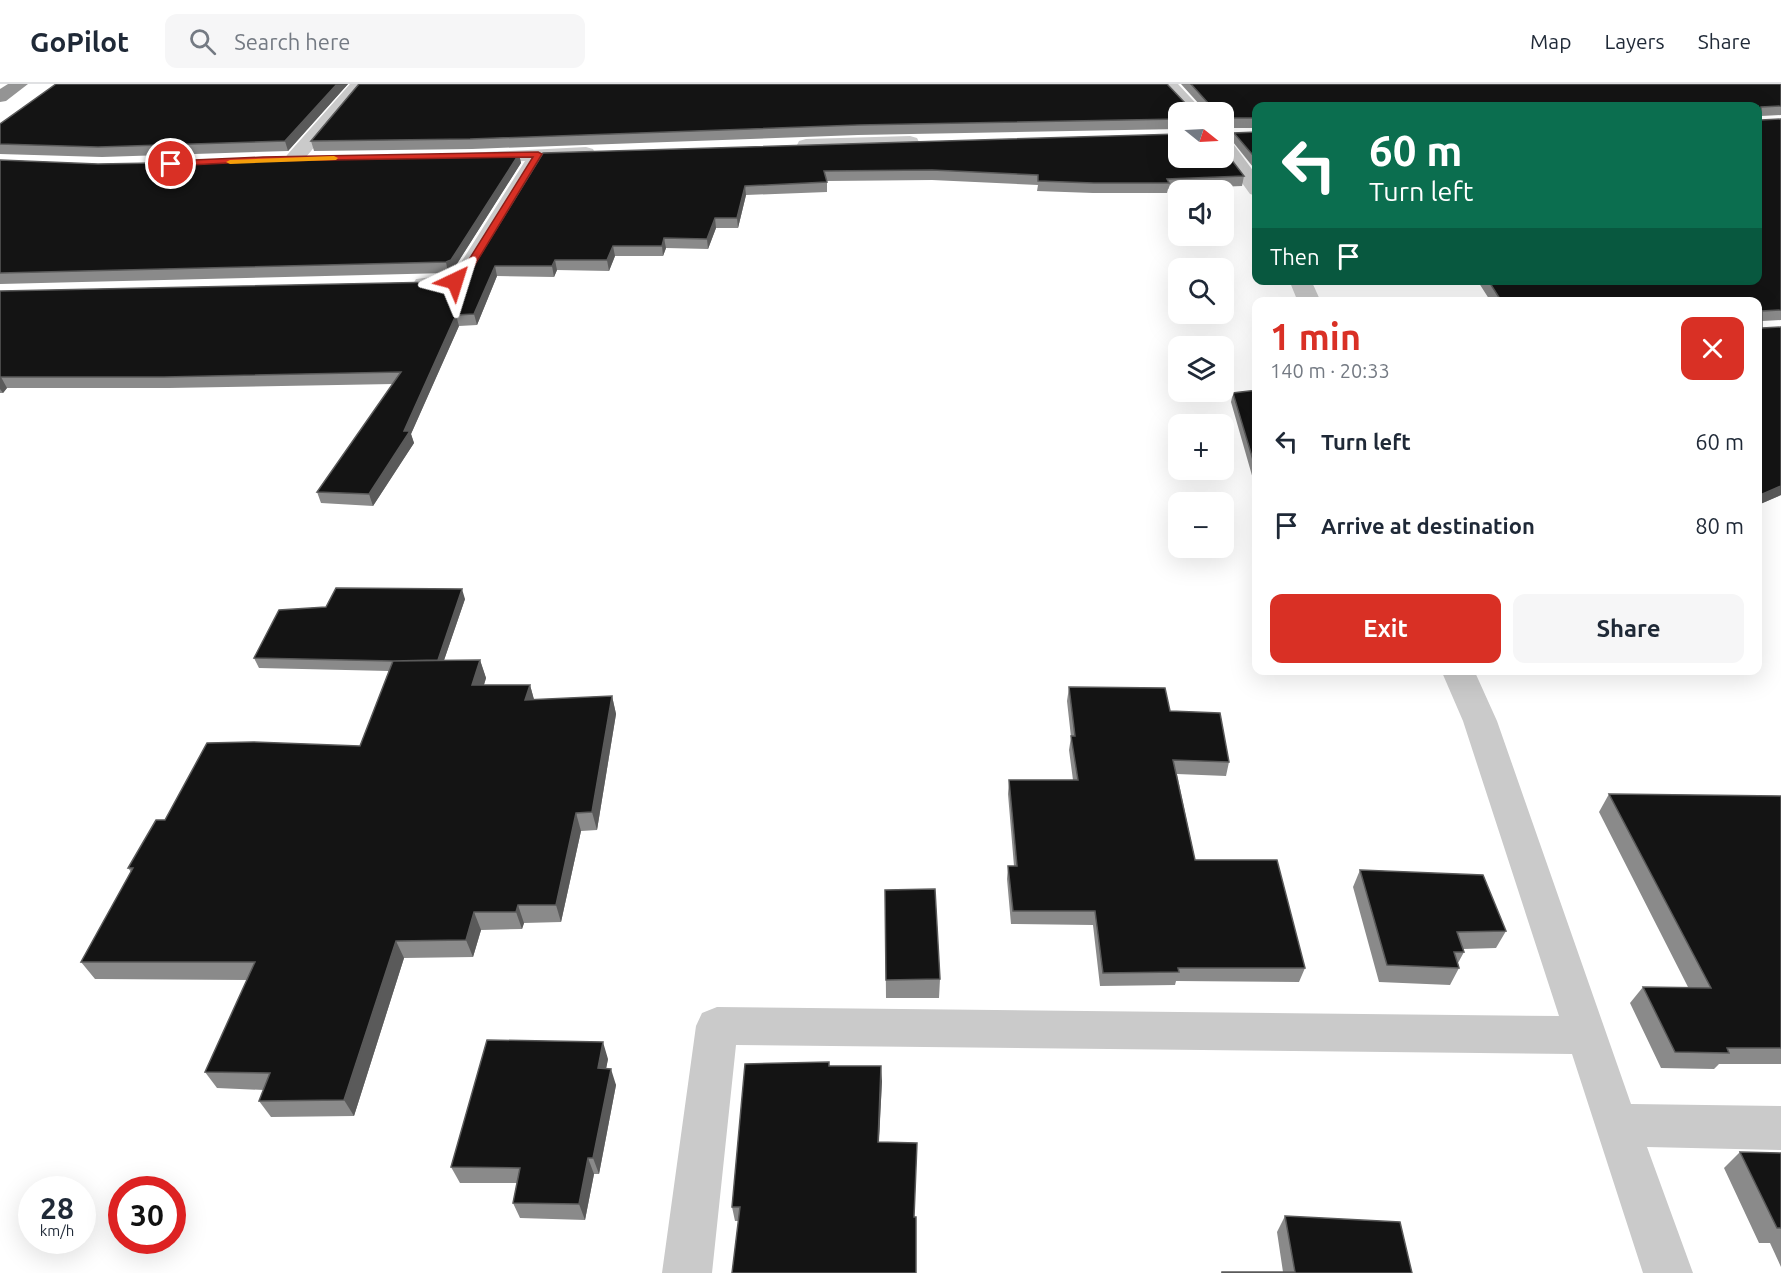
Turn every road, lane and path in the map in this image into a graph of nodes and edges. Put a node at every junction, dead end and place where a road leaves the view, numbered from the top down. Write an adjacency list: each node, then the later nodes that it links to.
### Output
1 (20, 84): 4 (highway)
2 (359, 84): 13 (street)
3 (1169, 84): 5 (street)
4 (0, 97)
5 (1186, 102)
6 (929, 142): 7 (street)
7 (787, 146)
8 (1234, 150): 15 (street)
9 (609, 152): 10 (street)
10 (538, 154): 11 (street); 16 (street)
11 (460, 157)
12 (274, 159): 13 (street)
13 (294, 159): 14 (street)
14 (318, 159)
15 (1252, 181)
16 (408, 284)
17 (1459, 675): 18 (street)
18 (1587, 1035): 19 (street); 21 (street)
19 (1616, 1125): 20 (street); 22 (street)
20 (1781, 1128)
21 (687, 1273)
22 (1668, 1273)

